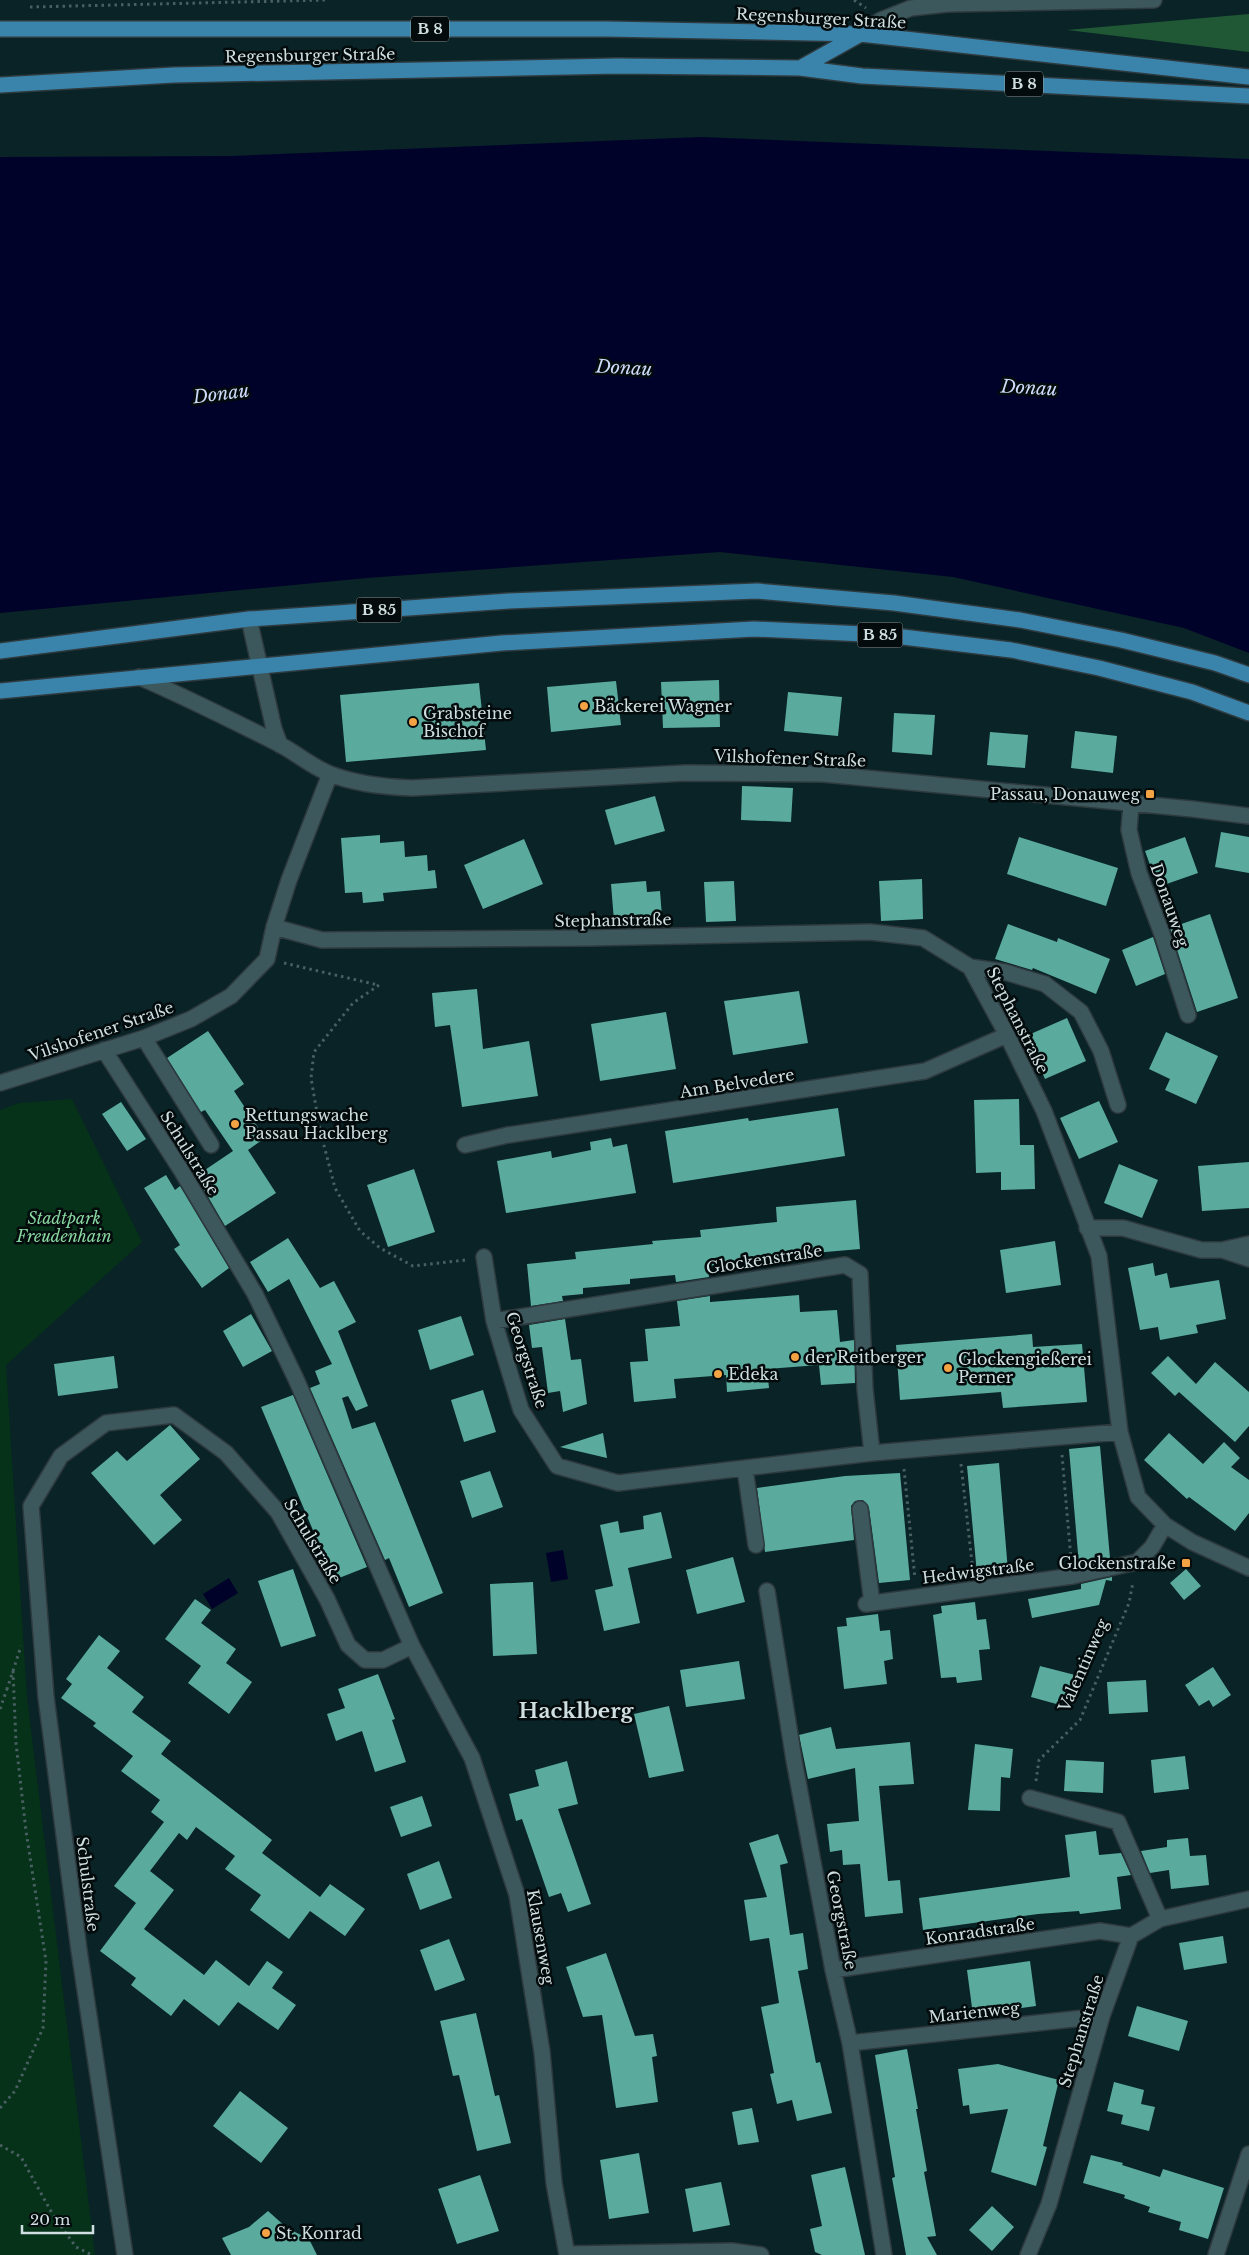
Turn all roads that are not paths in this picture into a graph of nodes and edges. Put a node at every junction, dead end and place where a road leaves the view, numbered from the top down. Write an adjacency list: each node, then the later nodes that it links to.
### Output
1 (1154, 0): 3 (street)
2 (0, 29): 3 (main road, Regensburger Straße / B 8)
3 (860, 34): 4 (main road); 5 (main road, Regensburger Straße / B 8)
4 (800, 68): 6 (main road, Regensburger Straße / B 8); 7 (main road, Regensburger Straße / B 8)
5 (1249, 77)
6 (0, 85)
7 (1249, 96)
8 (249, 619): 9 (main road, B 85); 10 (street); 11 (main road, B 85)
9 (0, 651)
10 (260, 667): 12 (main road, B 85); 14 (main road, B 85); 15 (street)
11 (1249, 675)
12 (139, 677): 13 (main road, B 85); 15 (street, Vilshofener Straße)
13 (0, 691)
14 (1249, 713)
15 (280, 745): 16 (street, Vilshofener Straße)
16 (330, 774): 17 (street, Vilshofener Straße); 19 (street)
17 (1131, 804): 18 (street, Vilshofener Straße); 21 (street, Donauweg)
18 (1249, 816)
19 (274, 927): 20 (street, Stephanstraße); 23 (street, Vilshofener Straße)
20 (970, 967): 22 (street, Stephanstraße); 26 (street)
21 (1188, 1015)
22 (1007, 1034): 28 (street, Am Belvedere); 29 (street, Stephanstraße)
23 (144, 1038): 24 (street, Vilshofener Straße); 27 (street)
24 (104, 1050): 25 (street, Vilshofener Straße); 43 (street, Schulstraße)
25 (0, 1083)
26 (1118, 1105)
27 (212, 1144)
28 (465, 1145)
29 (1087, 1228): 31 (street); 35 (street, Stephanstraße)
30 (1249, 1244): 31 (street)
31 (1222, 1250): 33 (street)
32 (484, 1258): 34 (street, Georgstraße)
33 (1249, 1259)
34 (494, 1321): 36 (street, Glockenstraße); 37 (street, Georgstraße)
35 (1120, 1432): 36 (street); 39 (street, Stephanstraße)
36 (872, 1453): 37 (street)
37 (745, 1469): 40 (street)
38 (860, 1509): 39 (street, Hedwigstraße)
39 (1165, 1525): 41 (street, Stephanstraße)
40 (756, 1544)
41 (1249, 1568)
42 (767, 1591): 48 (street, Georgstraße)
43 (412, 1646): 52 (street, Klausenweg); 53 (street, Schulstraße)
44 (1032, 1798): 46 (street)
45 (1249, 1899): 46 (street)
46 (1160, 1919): 47 (street)
47 (1131, 1936): 48 (street, Konradstraße); 49 (street, Stephanstraße)
48 (833, 1970): 50 (street, Georgstraße)
49 (1102, 2016): 50 (street, Marienweg); 56 (street, Stephanstraße)
50 (850, 2043): 55 (street, Georgstraße)
51 (1249, 2154): 57 (street)
52 (567, 2254): 54 (street, Klausenweg)
53 (124, 2255)
54 (762, 2255)
55 (884, 2255)
56 (1028, 2255)
57 (1216, 2255)

